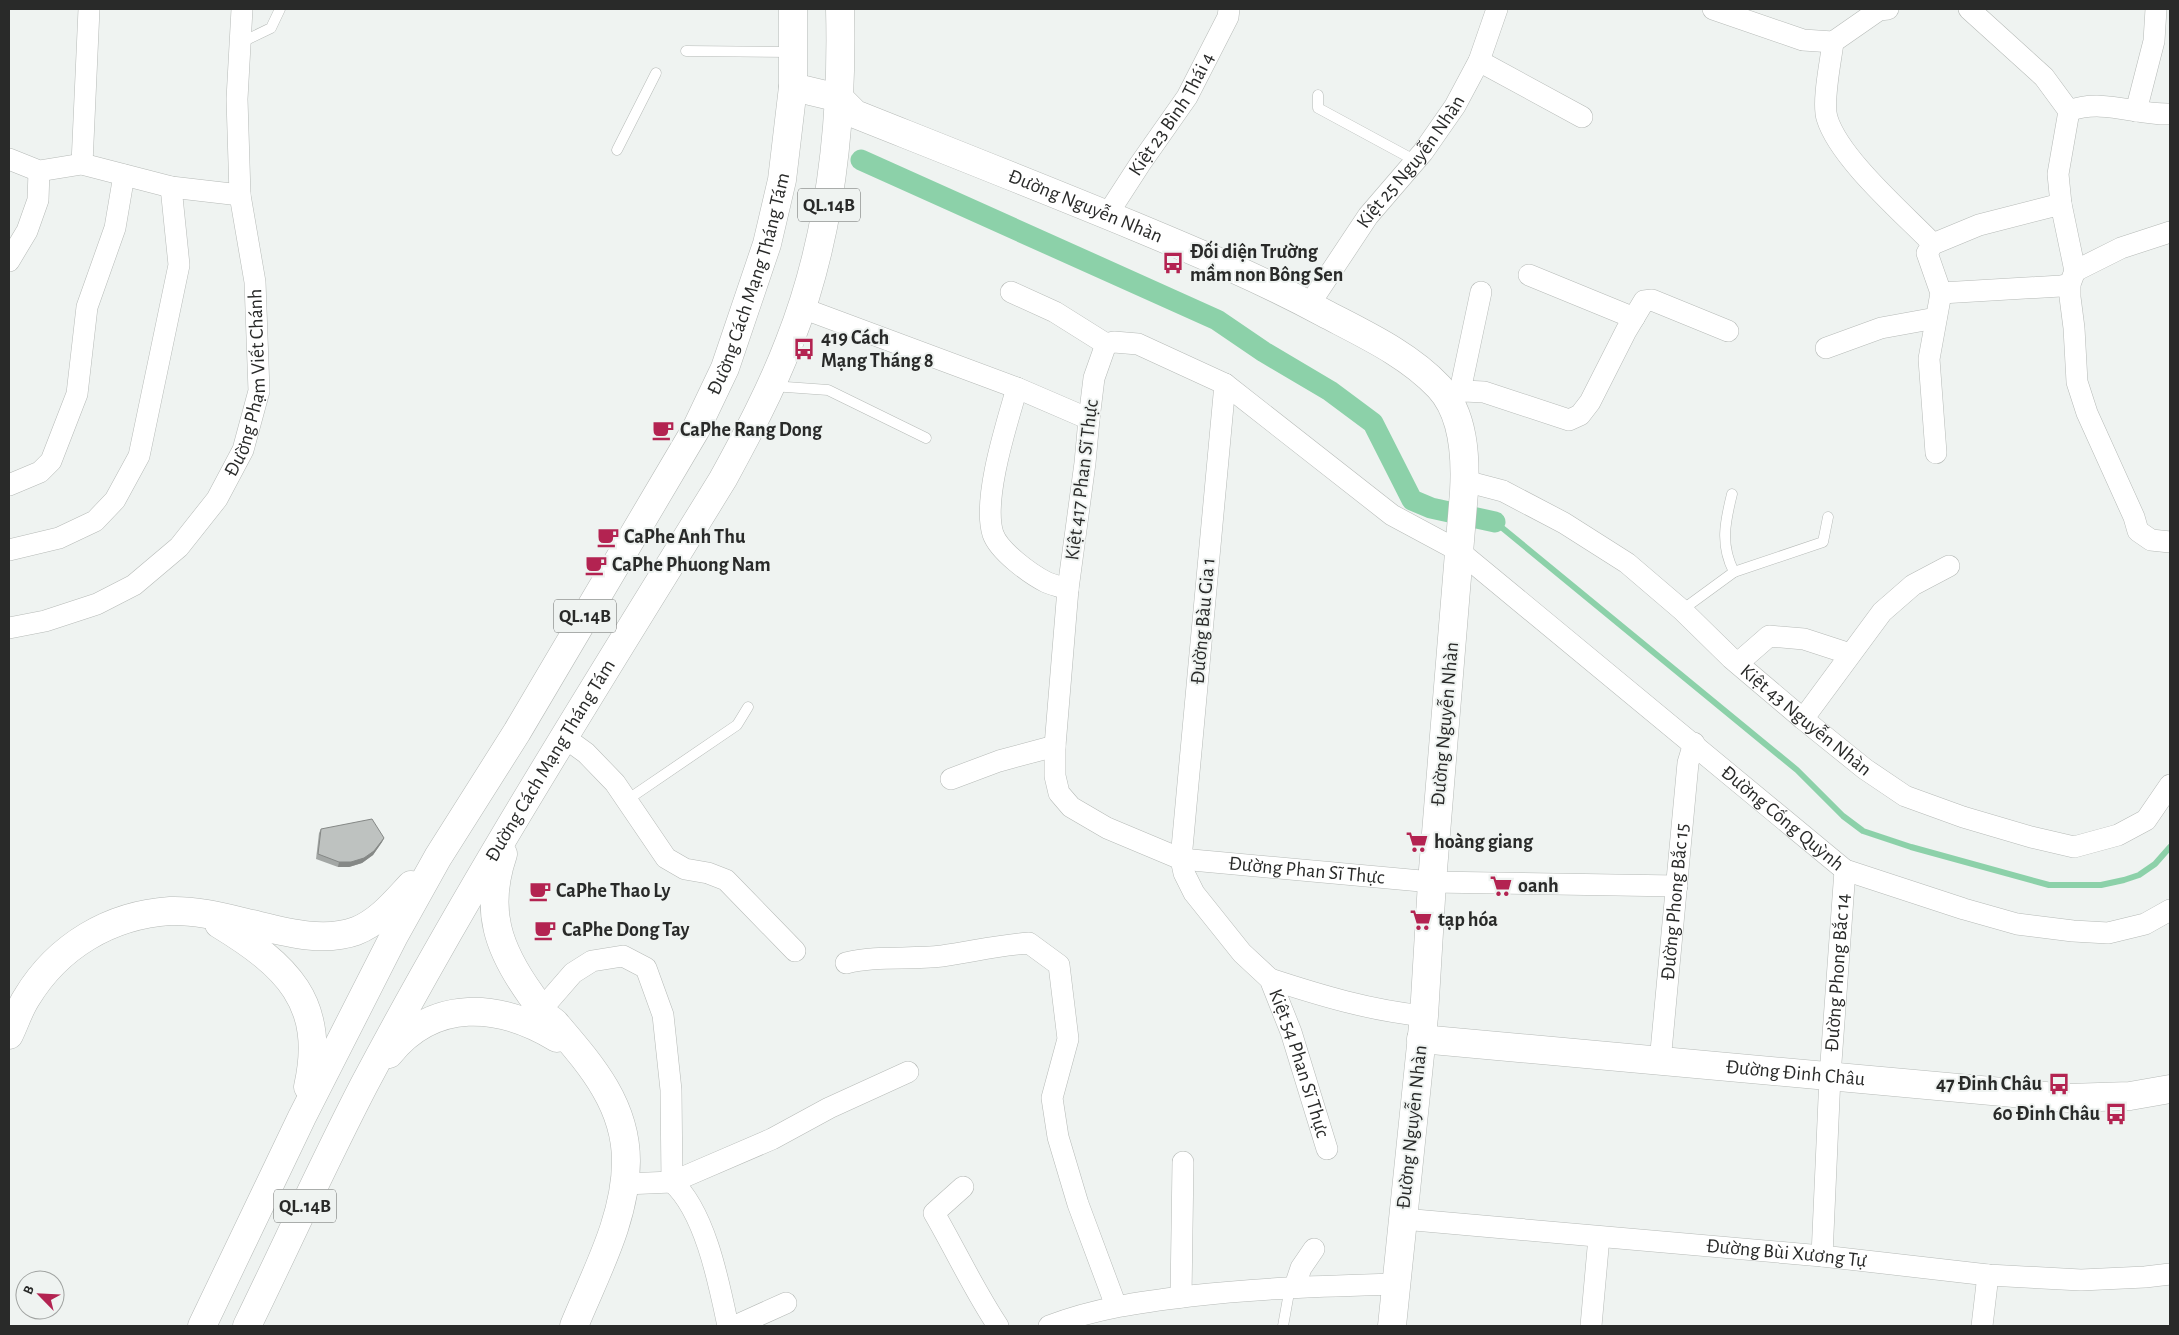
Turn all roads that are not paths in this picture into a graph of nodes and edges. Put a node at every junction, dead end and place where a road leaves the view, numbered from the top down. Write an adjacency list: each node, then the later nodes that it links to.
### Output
1 (88, 9): 28 (street)
2 (242, 9): 13 (street, Đường Phạm Viết Chánh)
3 (280, 9): 13 (lane)
4 (793, 9): 15 (main road, Đường Cách Mạng Tháng Tám / QL.14B)
5 (840, 9): 20 (main road, Đường Cách Mạng Tháng Tám / QL.14B)
6 (1229, 9): 34 (street, Kiệt 23 Bình Thái 4)
7 (1496, 9): 16 (street, Kiệt 25 Nguyễn Nhàn)
8 (1713, 9): 12 (street)
9 (1888, 9): 12 (street)
10 (1969, 9): 22 (street)
11 (2156, 9): 21 (street)
12 (1833, 42): 36 (street)
13 (240, 43): 32 (street, Đường Phạm Viết Chánh)
14 (686, 51): 15 (lane)
15 (793, 52): 18 (main road, Đường Cách Mạng Tháng Tám / QL.14B)
16 (1479, 61): 24 (street); 27 (street, Kiệt 25 Nguyễn Nhàn)
17 (656, 74): 25 (lane)
18 (793, 87): 20 (main road); 80 (main road, Đường Cách Mạng Tháng Tám / QL.14B)
19 (1318, 96): 27 (lane)
20 (840, 98): 34 (main road, Đường Nguyễn Nhàn); 44 (main road, Đường Cách Mạng Tháng Tám / QL.14B)
21 (2136, 111): 22 (street); 23 (street)
22 (2069, 112): 33 (street)
23 (2170, 114)
24 (1582, 117)
25 (617, 150)
26 (9, 159): 29 (street)
27 (1416, 161): 43 (street, Kiệt 25 Nguyễn Nhàn)
28 (82, 164): 29 (street); 30 (street)
29 (39, 172): 37 (street)
30 (124, 175): 31 (street); 57 (street)
31 (171, 187): 32 (street); 63 (street)
32 (240, 195): 68 (street, Đường Phạm Viết Chánh)
33 (2062, 204): 36 (street); 39 (street)
34 (1107, 215): 43 (main road, Đường Nguyễn Nhàn)
35 (2170, 232): 39 (street)
36 (1934, 244): 42 (street)
37 (9, 261)
38 (1529, 275): 45 (street)
39 (2073, 277): 42 (street); 61 (street)
40 (1011, 292): 48 (street)
41 (1481, 292): 53 (street)
42 (1941, 293): 46 (street)
43 (1309, 305): 53 (main road, Đường Nguyễn Nhàn)
44 (802, 308): 51 (main road, Đường Cách Mạng Tháng Tám / QL.14B); 52 (street)
45 (1639, 309): 47 (street); 53 (street)
46 (1936, 318): 49 (street); 56 (street)
47 (1728, 331)
48 (1106, 344): 50 (street); 54 (street, Kiệt 417 Phan Sĩ Thực)
49 (1826, 348)
50 (1225, 384): 62 (street, Đường Cống Quỳnh); 81 (street, Đường Bàu Gia 1)
51 (771, 386): 55 (lane); 73 (main road, Đường Cách Mạng Tháng Tám / QL.14B)
52 (1017, 388): 54 (street); 66 (street)
53 (1452, 393): 58 (main road, Đường Nguyễn Nhàn)
54 (1089, 419): 66 (street, Kiệt 417 Phan Sĩ Thực)
55 (926, 438)
56 (1936, 453)
57 (9, 485)
58 (1464, 486): 62 (main road, Đường Nguyễn Nhàn); 67 (street, Kiệt 43 Nguyễn Nhàn)
59 (1732, 494): 65 (lane)
60 (1828, 517): 65 (lane)
61 (2170, 542)
62 (1460, 543): 74 (street, Đường Cống Quỳnh); 83 (main road, Đường Nguyễn Nhàn)
63 (9, 550)
64 (1949, 566): 69 (street)
65 (1734, 572): 67 (lane)
66 (1068, 589): 75 (street, Kiệt 417 Phan Sĩ Thực)
67 (1682, 610): 70 (street, Kiệt 43 Nguyễn Nhàn)
68 (9, 628)
69 (1850, 654): 70 (street); 72 (street)
70 (1738, 663): 72 (street, Kiệt 43 Nguyễn Nhàn)
71 (748, 707): 78 (lane)
72 (1803, 719): 77 (street, Kiệt 43 Nguyễn Nhàn)
73 (564, 737): 78 (street); 79 (main road, Đường Cách Mạng Tháng Tám / QL.14B)
74 (1694, 743): 82 (street, Đường Cống Quỳnh); 84 (street, Đường Phong Bắc 15)
75 (1054, 746): 76 (street); 81 (street, Kiệt 417 Phan Sĩ Thực)
76 (951, 779)
77 (2170, 785)
78 (628, 800): 87 (street)
79 (519, 809): 90 (main road); 97 (main road, Đường Cách Mạng Tháng Tám / QL.14B)
80 (438, 857): 86 (main road); 99 (main road, Đường Cách Mạng Tháng Tám / QL.14B)
81 (1181, 859): 83 (street, Đường Phan Sĩ Thực); 89 (street, Kiệt 54 Phan Sĩ Thực)
82 (1845, 870): 85 (street, Đường Cống Quỳnh); 96 (street, Đường Phong Bắc 14)
83 (1432, 882): 84 (street, Đường Phan Sĩ Thực); 91 (main road, Đường Nguyễn Nhàn)
84 (1677, 886): 94 (street, Đường Phong Bắc 15)
85 (2170, 910)
86 (202, 914): 92 (main road); 99 (main road)
87 (795, 951)
88 (846, 963): 115 (street)
89 (1270, 979): 91 (street); 100 (street, Kiệt 54 Phan Sĩ Thực)
90 (540, 1011): 93 (main road); 102 (street)
91 (1422, 1027): 94 (main road, Đường Đinh Châu); 105 (main road, Đường Nguyễn Nhàn)
92 (9, 1035)
93 (577, 1050): 97 (main road); 103 (main road)
94 (1660, 1062): 96 (main road, Đường Đinh Châu)
95 (908, 1072): 102 (street)
96 (1830, 1076): 98 (main road, Đường Đinh Châu); 108 (street, Đường Phong Bắc 14)
97 (363, 1086): 117 (main road, Đường Cách Mạng Tháng Tám / QL.14B)
98 (2170, 1089)
99 (302, 1117): 116 (main road, Đường Cách Mạng Tháng Tám / QL.14B)
100 (1327, 1149)
101 (1183, 1162): 113 (street)
102 (672, 1182): 103 (street); 119 (street)
103 (625, 1184): 118 (main road)
104 (963, 1187): 121 (street)
105 (1403, 1219): 106 (street, Đường Bùi Xương Tự); 111 (main road, Đường Nguyễn Nhàn)
106 (1599, 1237): 108 (street, Đường Bùi Xương Tự); 125 (street)
107 (1314, 1249): 112 (street)
108 (1822, 1256): 110 (street, Đường Bùi Xương Tự)
109 (2170, 1274): 110 (street, Đường Bùi Xương Tự)
110 (1988, 1275): 126 (street)
111 (1396, 1284): 112 (street); 124 (main road, Đường Nguyễn Nhàn)
112 (1292, 1286): 113 (street); 123 (lane)
113 (1181, 1297): 115 (street)
114 (786, 1303): 120 (street)
115 (1119, 1305): 122 (street)
116 (202, 1326)
117 (247, 1326)
118 (574, 1326)
119 (728, 1326)
120 (735, 1326)
121 (998, 1326)
122 (1049, 1326)
123 (1283, 1326)
124 (1392, 1326)
125 (1591, 1326)
126 (1982, 1326)

